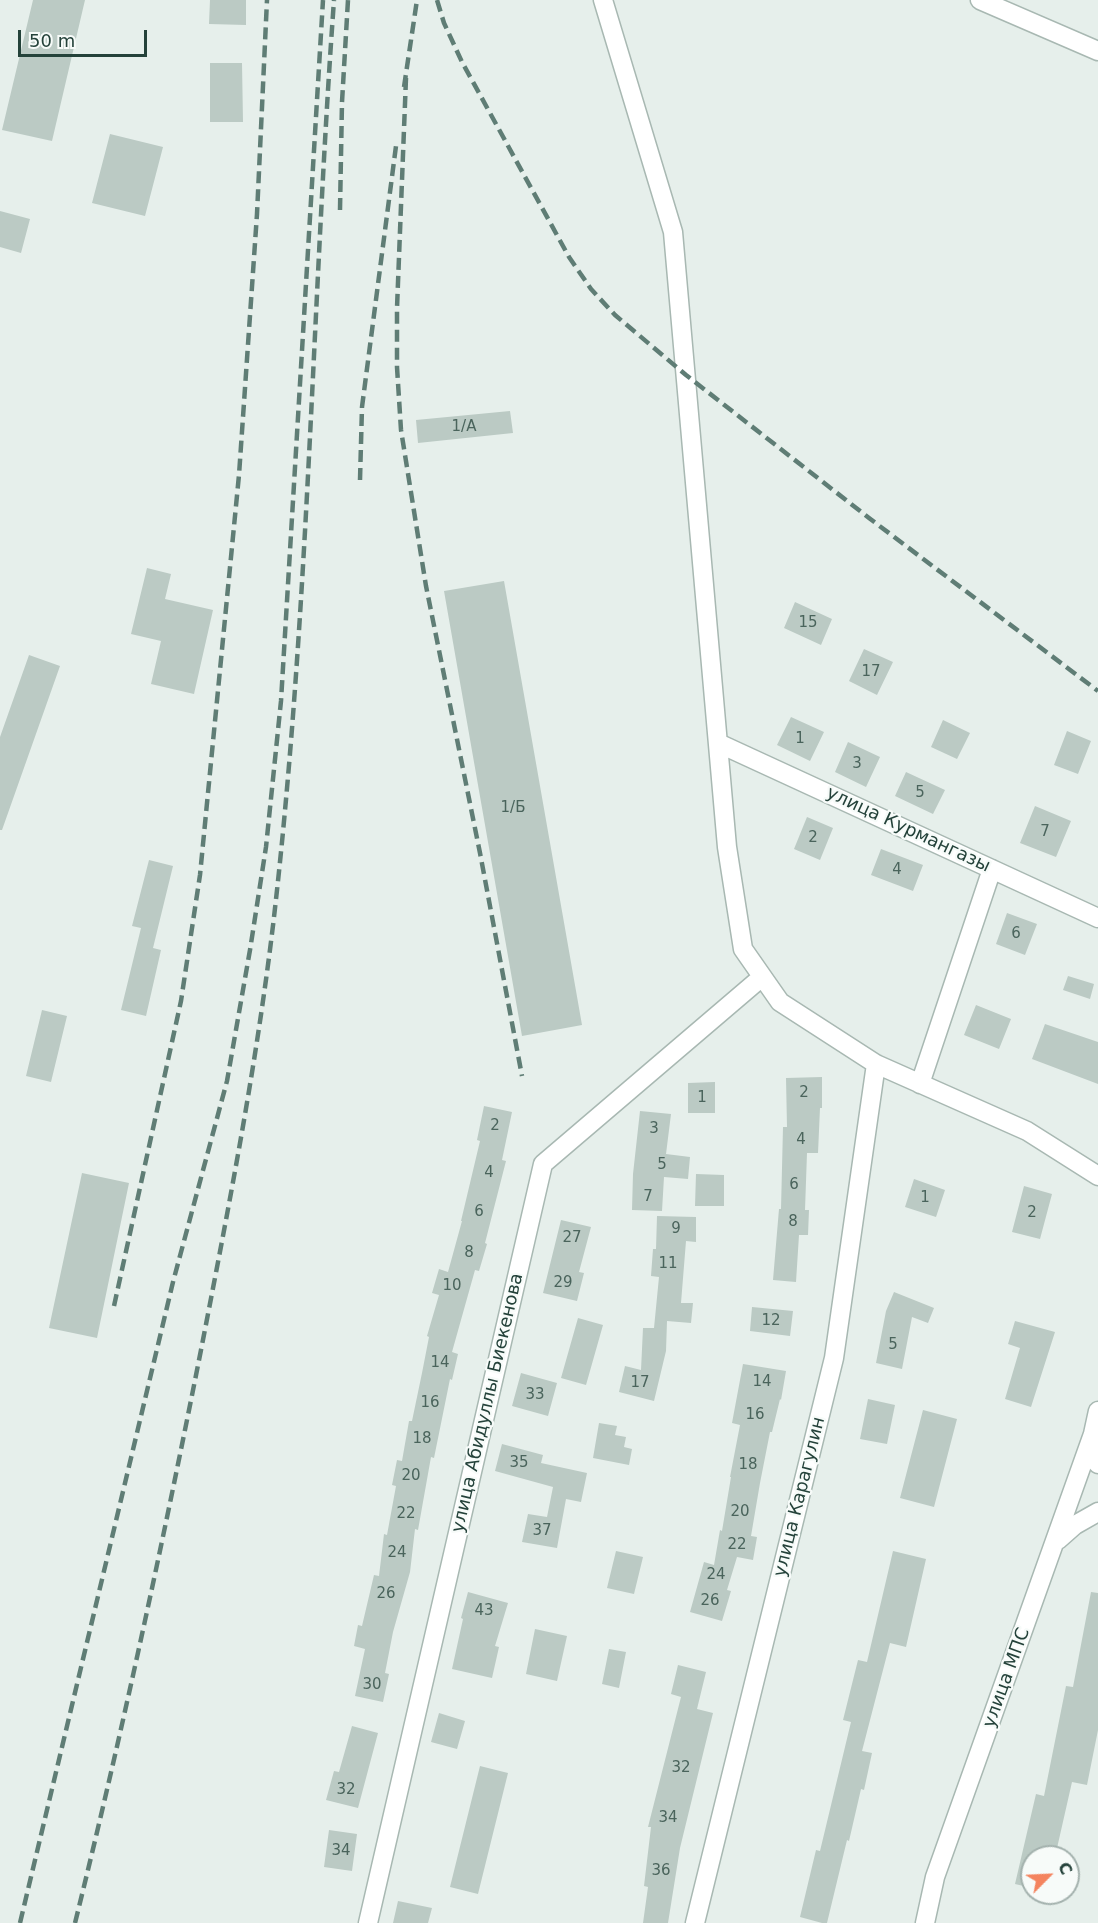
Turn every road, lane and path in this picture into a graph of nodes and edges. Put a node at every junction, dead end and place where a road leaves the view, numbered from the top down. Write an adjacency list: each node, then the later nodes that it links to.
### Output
1 (603, 0): 4 (street)
2 (980, 0): 3 (street)
3 (1098, 51)
4 (718, 743): 5 (street, улица Курмангазы); 7 (street)
5 (992, 869): 6 (street, улица Курмангазы); 9 (street)
6 (1098, 918)
7 (762, 977): 8 (street); 16 (street, улица Абидуллы Биекенова)
8 (876, 1064): 9 (street); 17 (street, улица Карагулин)
9 (920, 1084): 10 (street)
10 (1098, 1176)
11 (1098, 1411): 12 (street)
12 (1093, 1434): 13 (street); 15 (street, улица МПС)
13 (1098, 1464)
14 (1098, 1512): 15 (street)
15 (1055, 1542): 18 (street, улица МПС)
16 (368, 1923)
17 (695, 1923)
18 (925, 1923)

